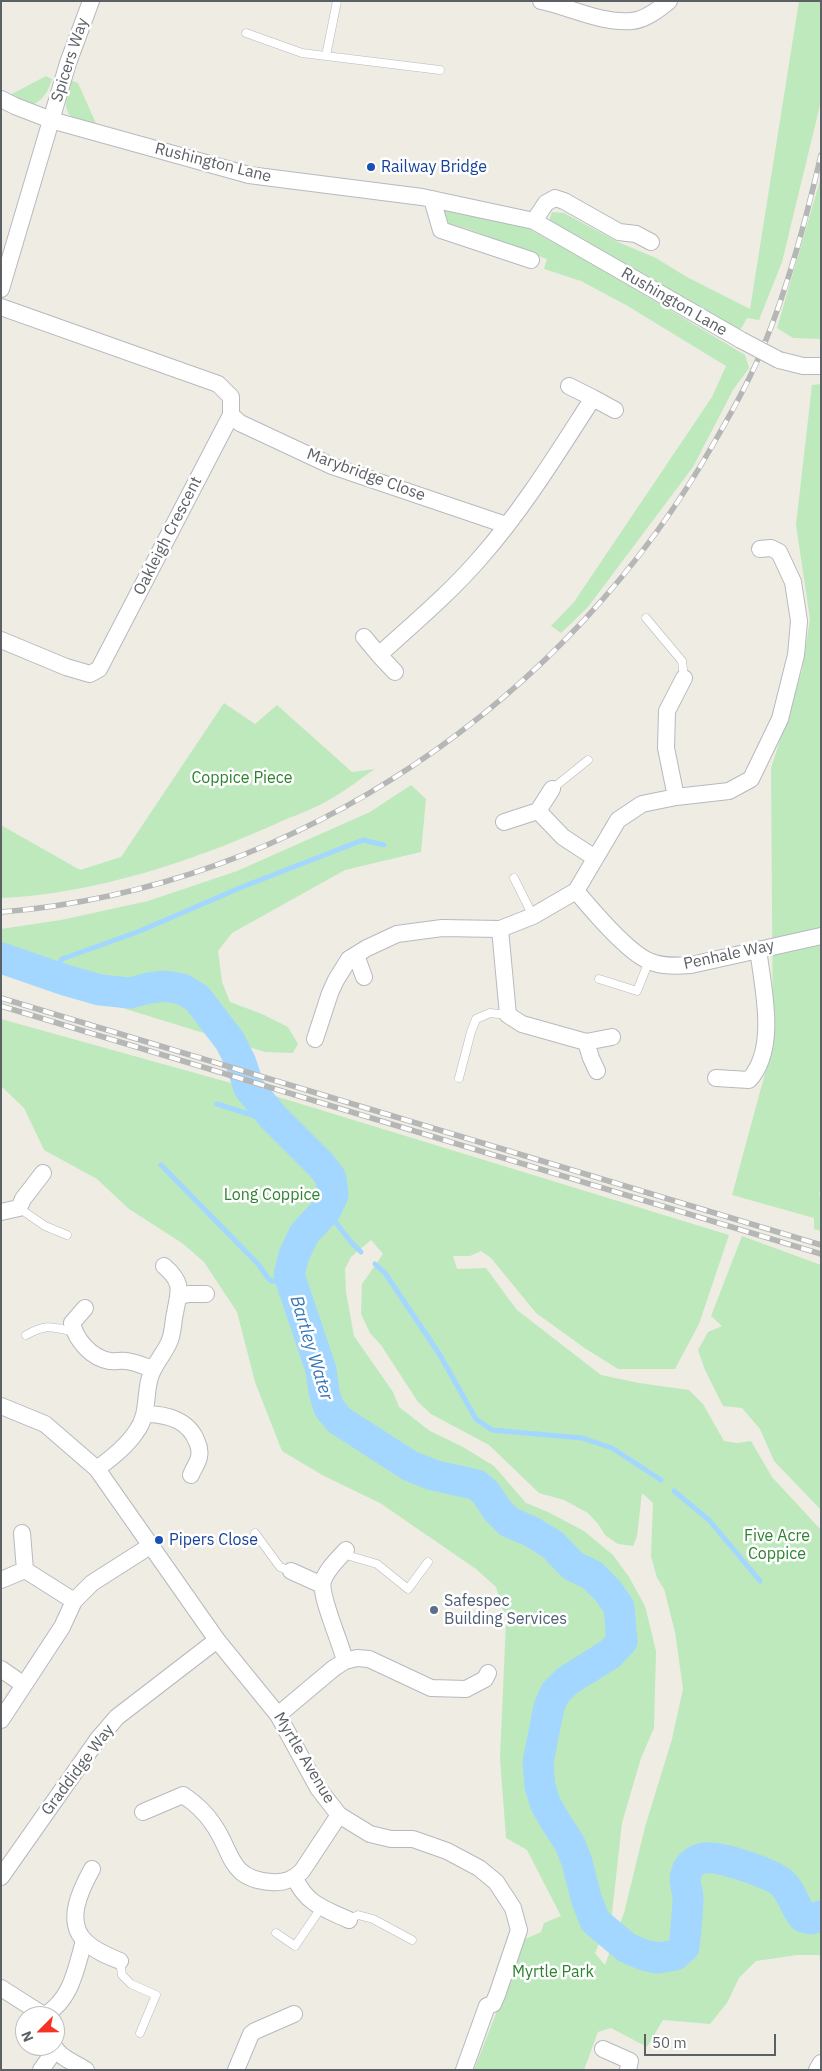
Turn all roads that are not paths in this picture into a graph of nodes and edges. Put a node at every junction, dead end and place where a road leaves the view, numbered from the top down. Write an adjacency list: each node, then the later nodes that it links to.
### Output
1 (91, 1): 9 (street, Spicers Way)
2 (337, 1): 6 (lane)
3 (668, 1): 4 (street)
4 (550, 2)
5 (246, 33): 6 (lane)
6 (326, 56): 7 (lane)
7 (440, 70)
8 (1, 99): 9 (street, Rushington Lane)
9 (51, 120): 10 (street, Rushington Lane); 14 (street, Spicers Way)
10 (432, 199): 11 (street, Rushington Lane); 13 (street)
11 (534, 221): 12 (street); 16 (street, Rushington Lane, bridge)
12 (651, 242)
13 (531, 260)
14 (1, 289)
15 (1, 307): 20 (street)
16 (821, 366)
17 (569, 386): 18 (street)
18 (593, 398): 19 (street); 21 (street)
19 (615, 410)
20 (231, 415): 21 (street, Marybridge Close); 25 (street, Oakleigh Crescent)
21 (506, 525): 26 (street)
22 (760, 549): 31 (street)
23 (646, 618): 28 (lane)
24 (364, 638): 26 (street)
25 (1, 640)
26 (380, 655): 27 (street)
27 (395, 672)
28 (684, 678): 31 (street)
29 (588, 760): 30 (lane)
30 (552, 789): 32 (street)
31 (676, 797): 34 (street)
32 (538, 811): 33 (street); 34 (street)
33 (504, 822)
34 (596, 858): 36 (street)
35 (514, 878): 37 (lane)
36 (576, 891): 37 (street); 42 (street, Penhale Way)
37 (533, 916): 38 (street)
38 (500, 929): 41 (street); 45 (street)
39 (821, 936): 40 (street, Penhale Way)
40 (758, 949): 42 (street, Penhale Way); 51 (street)
41 (356, 955): 43 (street); 47 (street)
42 (648, 961): 44 (lane)
43 (364, 977)
44 (599, 979)
45 (508, 1014): 48 (street); 50 (lane)
46 (612, 1037): 48 (street)
47 (315, 1039)
48 (586, 1042): 49 (street)
49 (597, 1070)
50 (459, 1078)
51 (716, 1078)
52 (43, 1173): 53 (street)
53 (19, 1208): 54 (street); 55 (lane)
54 (1, 1212)
55 (67, 1235)
56 (164, 1266): 58 (street)
57 (206, 1294): 58 (street)
58 (180, 1296): 62 (street)
59 (85, 1308): 60 (street)
60 (74, 1332): 61 (lane); 62 (street)
61 (26, 1334)
62 (153, 1369): 64 (street)
63 (1, 1406): 65 (street, Myrtle Avenue)
64 (145, 1414): 65 (street); 66 (street)
65 (97, 1469): 69 (street, Myrtle Avenue)
66 (190, 1475)
67 (22, 1533): 72 (street)
68 (255, 1533): 73 (lane)
69 (150, 1546): 76 (street); 77 (street, Myrtle Avenue)
70 (345, 1552): 71 (lane); 75 (street)
71 (428, 1562)
72 (25, 1570): 74 (street); 76 (street)
73 (291, 1571): 75 (street)
74 (1, 1580)
75 (322, 1585): 78 (street)
76 (74, 1601): 81 (street)
77 (217, 1640): 82 (street, Myrtle Avenue); 87 (street, Graddidge Way)
78 (345, 1661): 80 (street); 82 (street)
79 (1, 1669): 81 (street)
80 (488, 1673)
81 (24, 1685): 83 (street)
82 (278, 1715): 85 (street, Myrtle Avenue)
83 (1, 1720)
84 (143, 1812): 88 (street)
85 (339, 1815): 88 (street); 107 (street, Myrtle Avenue)
86 (92, 1869): 93 (street)
87 (1, 1877)
88 (295, 1878): 89 (street)
89 (321, 1908): 90 (street); 91 (lane)
90 (349, 1920): 92 (lane)
91 (276, 1933)
92 (412, 1940)
93 (84, 1941): 94 (street); 97 (street)
94 (120, 1961): 99 (lane)
95 (1, 1988): 96 (street)
96 (30, 2006)
97 (55, 2006)
98 (294, 2014): 106 (street)
99 (140, 2033)
100 (603, 2049): 108 (street)
101 (50, 2056): 104 (street)
102 (62, 2056): 105 (street)
103 (821, 2064): 109 (street)
104 (41, 2070)
105 (86, 2070)
106 (236, 2070)
107 (464, 2070)
108 (628, 2070)
109 (817, 2070)

